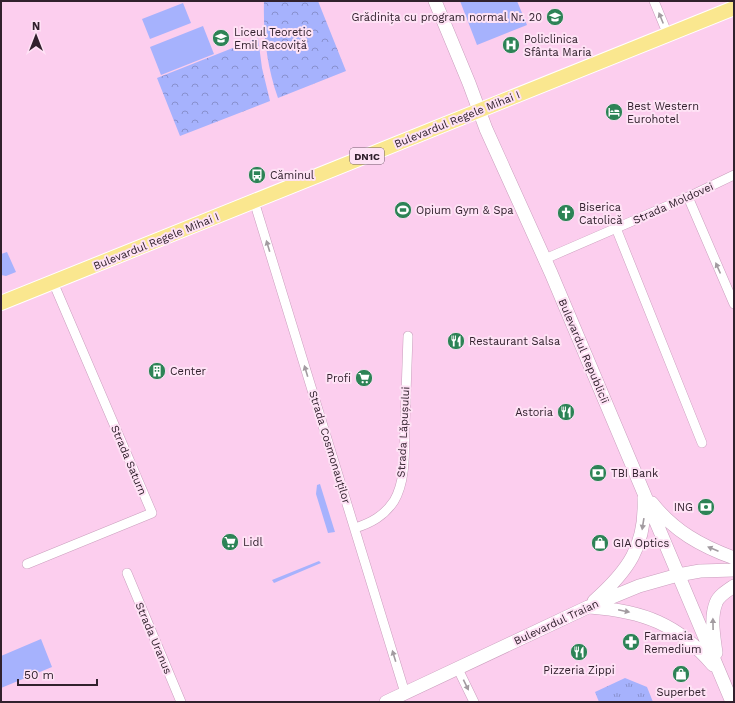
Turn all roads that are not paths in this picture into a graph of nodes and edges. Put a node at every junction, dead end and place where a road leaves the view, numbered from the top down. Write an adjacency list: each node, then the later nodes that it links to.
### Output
1 (435, 1): 5 (street, Bulevardul Republicii)
2 (654, 1): 4 (street, one-way to 2)
3 (734, 8): 4 (main road, Bulevardul Regele Mihai I / DN1C)
4 (664, 36): 5 (main road, Bulevardul Regele Mihai I / DN1C)
5 (479, 110): 8 (main road, Bulevardul Regele Mihai I / DN1C); 10 (street, Bulevardul Republicii)
6 (734, 175): 7 (street, Strada Moldovei)
7 (688, 197): 9 (street, Strada Moldovei); 13 (street, one-way to 7)
8 (254, 201): 11 (main road, Bulevardul Regele Mihai I / DN1C); 17 (street, Strada Cosmonauților, one-way to 8)
9 (616, 228): 10 (street, Strada Moldovei); 15 (street)
10 (545, 259): 16 (street, Bulevardul Republicii)
11 (53, 282): 12 (main road, Bulevardul Regele Mihai I / DN1C); 19 (street, Strada Saturn)
12 (1, 303)
13 (734, 304)
14 (408, 336): 17 (street, Strada Lăpușului)
15 (702, 443)
16 (644, 494): 18 (street, one-way to 16); 22 (street, Bulevardul Republicii); 24 (street, one-way to 24)
17 (354, 528): 27 (street, Strada Cosmonauților, one-way to 17)
18 (734, 558)
19 (27, 564)
20 (734, 570): 22 (street, Bulevardul Traian)
21 (126, 573): 28 (street, Strada Uranus)
22 (678, 575): 24 (street, Bulevardul Traian); 26 (street, Bulevardul Republicii)
23 (734, 586): 26 (street, one-way to 23)
24 (588, 607): 25 (street, Bulevardul Traian); 26 (street, one-way to 26)
25 (458, 669): 27 (street, Bulevardul Traian); 30 (street, one-way to 30)
26 (720, 674): 31 (street, Bulevardul Republicii)
27 (405, 693): 29 (street, Bulevardul Traian)
28 (181, 702)
29 (386, 702)
30 (474, 702)
31 (732, 702)

